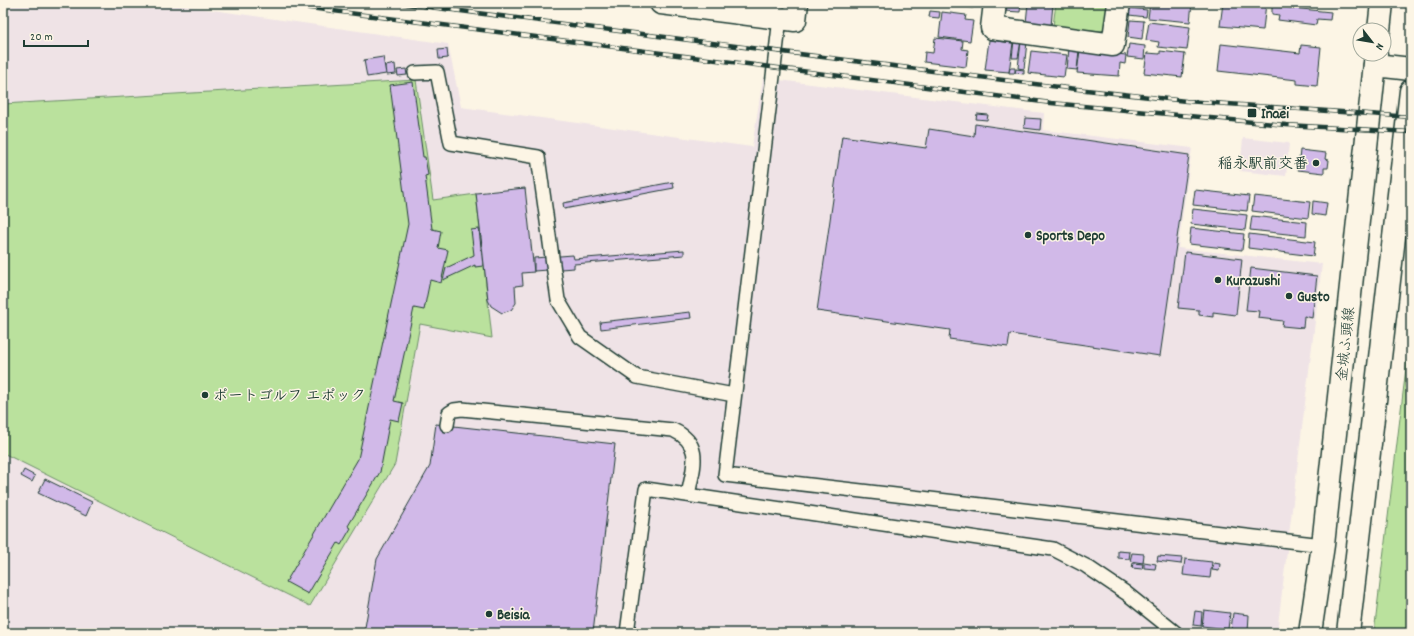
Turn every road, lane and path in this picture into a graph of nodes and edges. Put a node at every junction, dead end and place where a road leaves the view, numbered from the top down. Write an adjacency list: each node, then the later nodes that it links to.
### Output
1 (660, 3): 6 (main road)
2 (797, 3): 6 (main road)
3 (994, 3): 4 (main road)
4 (1119, 3)
5 (1382, 3): 7 (main road)
6 (780, 18): 13 (lane)
7 (1380, 22)
8 (1375, 62): 16 (main road, 金城ふ頭線)
9 (1383, 62): 10 (main road)
10 (1411, 69)
11 (415, 73): 13 (lane)
12 (1411, 91): 20 (main road)
13 (734, 396): 16 (lane)
14 (447, 425): 15 (lane)
15 (688, 495): 17 (lane); 18 (lane)
16 (1323, 545): 19 (main road, 金城ふ頭線)
17 (627, 633)
18 (1176, 633)
19 (1310, 633)
20 (1348, 633)

